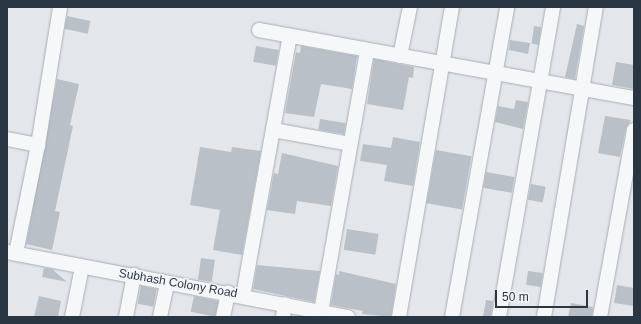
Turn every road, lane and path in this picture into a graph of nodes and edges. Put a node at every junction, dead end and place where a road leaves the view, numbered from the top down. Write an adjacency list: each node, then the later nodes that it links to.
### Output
1 (60, 7): 20 (street)
2 (410, 7): 10 (street)
3 (452, 7): 11 (street)
4 (507, 7): 12 (street)
5 (553, 7): 13 (street)
6 (596, 7): 14 (street)
7 (259, 30): 8 (street)
8 (290, 36): 9 (street); 16 (street)
9 (367, 50): 10 (street); 19 (street)
10 (400, 56): 11 (street)
11 (442, 63): 12 (street); 34 (street)
12 (495, 73): 13 (street); 35 (street)
13 (541, 82): 14 (street); 36 (street)
14 (582, 89): 15 (street); 37 (street)
15 (634, 98)
16 (274, 130): 19 (street); 26 (street)
17 (634, 130): 38 (street)
18 (7, 139): 20 (street)
19 (350, 144): 28 (street)
20 (38, 145): 21 (street)
21 (12, 253): 22 (street, Subhash Colony Road)
22 (82, 267): 23 (street, Subhash Colony Road); 29 (street)
23 (134, 275): 24 (street, Subhash Colony Road); 30 (street)
24 (167, 283): 25 (street, Subhash Colony Road); 31 (street)
25 (228, 293): 26 (street, Subhash Colony Road); 32 (street)
26 (243, 296): 27 (street, Subhash Colony Road)
27 (284, 311): 28 (street, Subhash Colony Road)
28 (321, 312): 33 (street, Subhash Colony Road)
29 (72, 317)
30 (126, 317)
31 (160, 317)
32 (223, 317)
33 (343, 317)
34 (399, 317)
35 (452, 317)
36 (499, 317)
37 (544, 317)
38 (600, 317)

